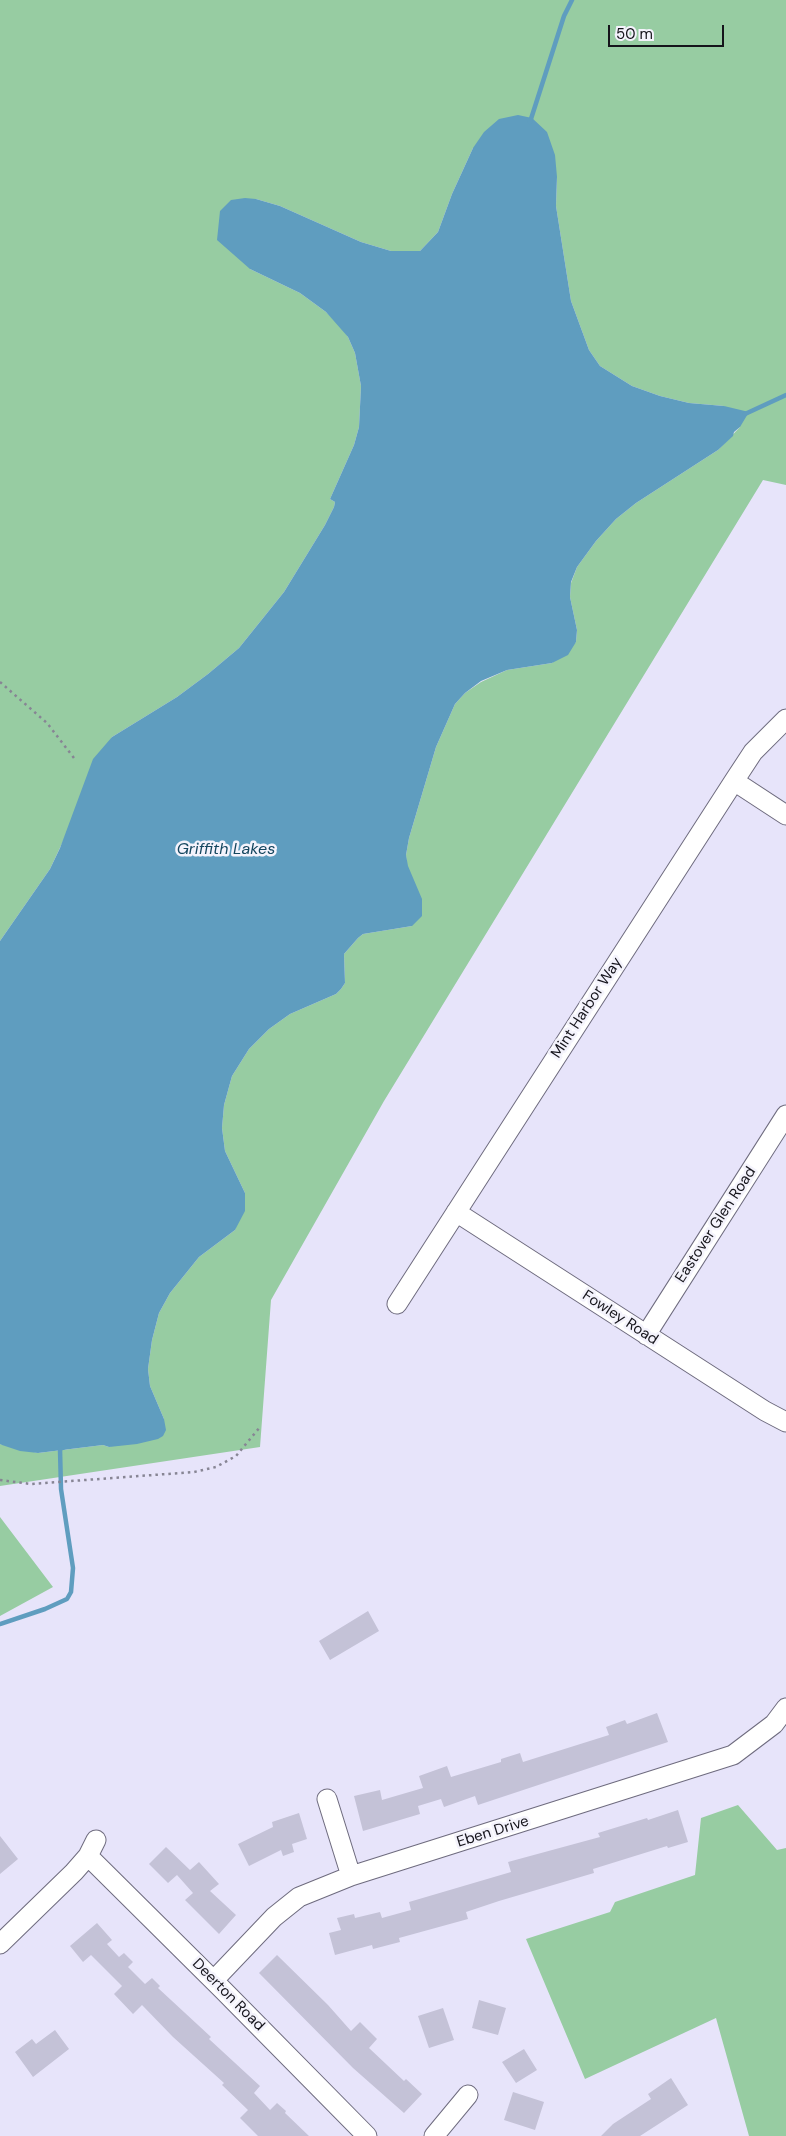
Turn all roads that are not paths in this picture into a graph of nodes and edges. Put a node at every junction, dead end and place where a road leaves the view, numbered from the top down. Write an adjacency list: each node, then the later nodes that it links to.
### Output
1 (786, 718): 2 (street, Mint Harbor Way)
2 (734, 781): 3 (street); 5 (street, Mint Harbor Way)
3 (786, 815)
4 (786, 1115): 7 (street, Eastover Glen Road)
5 (456, 1212): 6 (street, Mint Harbor Way); 7 (street, Fowley Road)
6 (396, 1304)
7 (646, 1335): 8 (street, Fowley Road)
8 (786, 1422)
9 (786, 1708): 11 (street, Eben Drive)
10 (327, 1799): 11 (street)
11 (351, 1876): 13 (street, Eben Drive)
12 (0, 1944): 13 (street, Deerton Road)
13 (214, 1980): 15 (street, Deerton Road)
14 (468, 2094): 16 (street)
15 (367, 2136)
16 (434, 2136)

